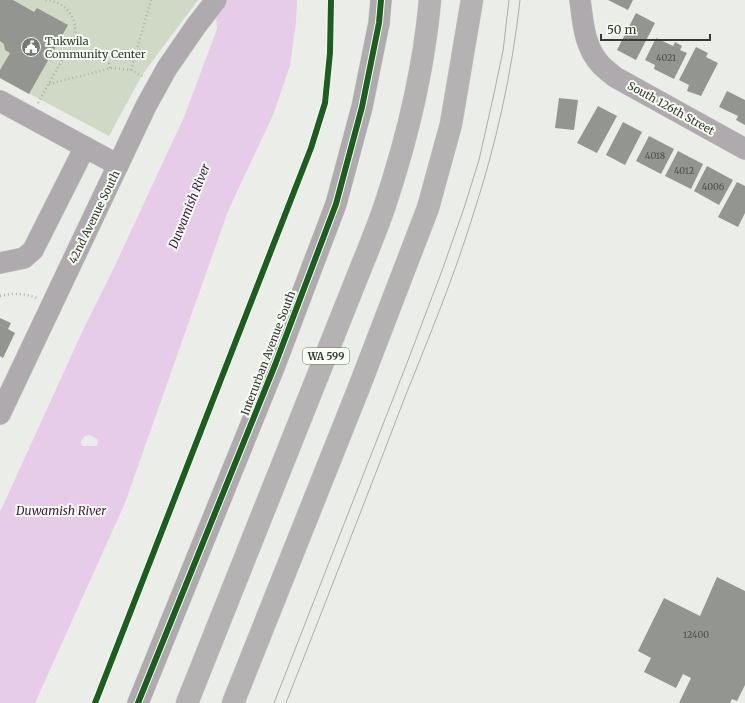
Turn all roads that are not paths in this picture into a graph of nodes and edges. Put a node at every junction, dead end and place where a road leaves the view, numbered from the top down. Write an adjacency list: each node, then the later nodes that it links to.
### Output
1 (216, 0): 9 (street, 42nd Avenue South)
2 (381, 0): 12 (street, Interurban Avenue South)
3 (430, 0): 13 (highway, WA 599)
4 (472, 0): 14 (highway)
5 (580, 0): 8 (street, South 126th Street)
6 (0, 101): 7 (street)
7 (85, 147): 9 (street); 10 (street)
8 (745, 149)
9 (118, 165): 11 (street, 42nd Avenue South)
10 (0, 263)
11 (2, 405)
12 (138, 703)
13 (187, 703)
14 (233, 703)

